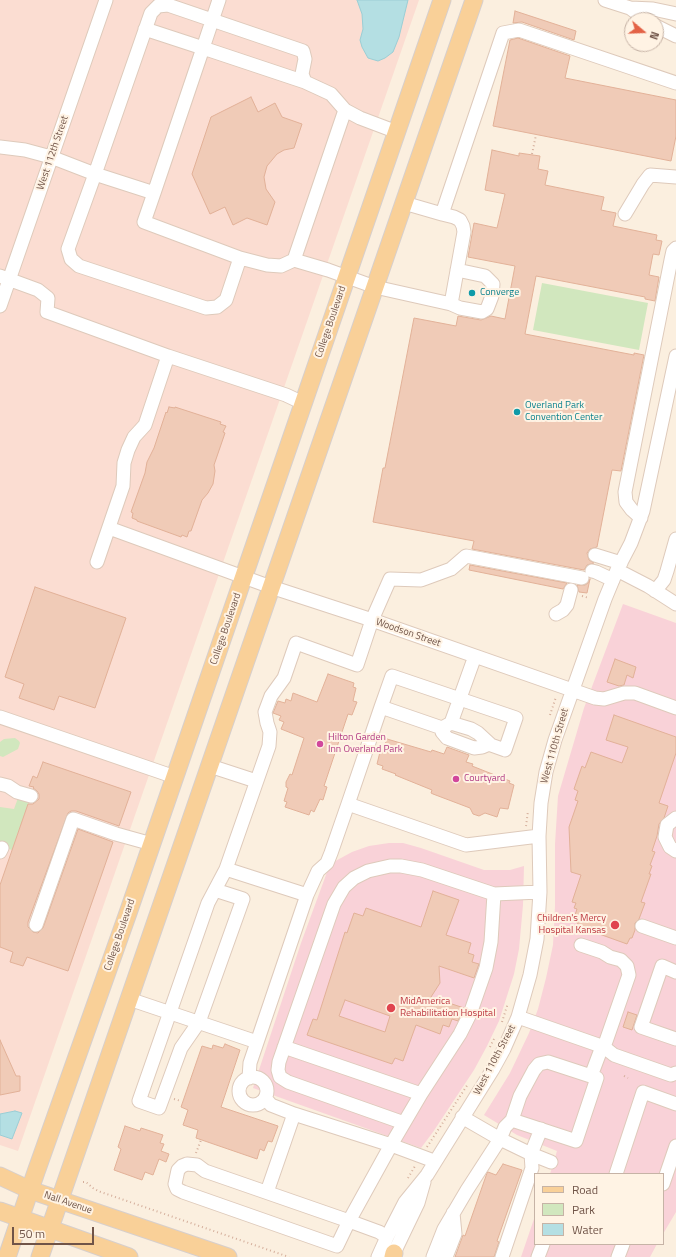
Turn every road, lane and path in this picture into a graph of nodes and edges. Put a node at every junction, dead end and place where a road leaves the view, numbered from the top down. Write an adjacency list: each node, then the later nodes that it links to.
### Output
1 (105, 0): 21 (street, West 112th Street)
2 (219, 0): 9 (street)
3 (442, 0): 17 (main road, College Boulevard)
4 (474, 0): 25 (main road)
5 (606, 0): 6 (street)
6 (631, 4): 7 (street); 8 (street)
7 (638, 12)
8 (676, 14)
9 (212, 20): 10 (street); 13 (street); 14 (street)
10 (145, 29): 13 (street); 22 (street)
11 (664, 30): 12 (street)
12 (676, 36)
13 (203, 48): 14 (street); 24 (street)
14 (305, 82): 16 (street)
15 (676, 83): 26 (street)
16 (345, 110): 17 (street); 30 (street)
17 (397, 132): 32 (main road, College Boulevard)
18 (536, 135): 20 (path)
19 (0, 147): 21 (street)
20 (532, 154)
21 (52, 157): 22 (street); 33 (street, West 112th Street)
22 (95, 174): 24 (street); 29 (street)
23 (676, 177): 27 (street)
24 (154, 193): 29 (street)
25 (404, 203): 26 (street); 34 (main road)
26 (442, 214): 31 (street)
27 (625, 214)
28 (676, 248): 40 (street)
29 (240, 258): 30 (street)
30 (294, 260): 32 (street)
31 (457, 270): 35 (street); 35 (street)
32 (347, 277): 34 (street); 39 (main road, College Boulevard)
33 (5, 278): 36 (street, West 112th Street); 37 (street)
34 (374, 287): 35 (street); 47 (main road)
35 (450, 304)
36 (0, 306)
37 (168, 356): 39 (street); 41 (street)
38 (676, 356): 40 (street, West 110th Street)
39 (303, 403): 46 (main road, College Boulevard)
40 (641, 518): 45 (street, West 110th Street)
41 (109, 528): 44 (street); 46 (street, Woodson Street)
42 (676, 539): 48 (street)
43 (595, 555): 45 (street)
44 (97, 562)
45 (617, 571): 48 (street); 53 (street); 55 (street, West 110th Street)
46 (244, 576): 47 (street, Woodson Street); 62 (main road, College Boulevard)
47 (271, 587): 53 (street, Woodson Street); 61 (main road)
48 (655, 591): 51 (street)
49 (575, 593): 50 (path); 52 (street)
50 (588, 598)
51 (676, 604)
52 (556, 614)
53 (372, 620): 54 (street, Woodson Street); 63 (street)
54 (474, 656): 55 (street, Woodson Street); 56 (street)
55 (572, 690): 58 (street, Woodson Street); 68 (street, West 110th Street)
56 (460, 698): 57 (street); 60 (street); 60 (street)
57 (381, 707): 60 (street); 66 (street)
58 (676, 708)
59 (0, 717): 62 (street)
60 (446, 725)
61 (210, 766): 63 (street); 81 (main road)
62 (175, 777): 69 (main road, College Boulevard)
63 (256, 781): 71 (street)
64 (4, 785): 65 (street)
65 (32, 793)
66 (348, 804): 68 (street); 75 (street)
67 (676, 818): 70 (street)
68 (539, 836): 73 (street, West 110th Street)
69 (152, 844): 76 (street); 124 (main road, College Boulevard)
70 (676, 851)
71 (226, 869): 72 (street); 75 (street)
72 (216, 890): 83 (street); 85 (street)
73 (540, 892): 74 (street); 84 (street, West 110th Street)
74 (494, 894): 91 (street); 100 (street)
75 (307, 895): 89 (street)
76 (36, 925)
77 (642, 926): 78 (street)
78 (676, 938)
79 (581, 945): 90 (street)
80 (676, 972): 88 (street)
81 (129, 999): 83 (street); 126 (main road)
82 (509, 1001): 86 (path)
83 (171, 1013): 85 (street); 85 (street)
84 (518, 1017): 90 (street); 106 (street, West 110th Street)
85 (199, 1022): 89 (street)
86 (500, 1027)
87 (497, 1033): 92 (path)
88 (676, 1039)
89 (257, 1042): 97 (street)
90 (604, 1047): 93 (street); 94 (street); 96 (street)
91 (284, 1048): 100 (street); 108 (street)
92 (488, 1051)
93 (676, 1069)
94 (676, 1073)
95 (624, 1076): 98 (path)
96 (594, 1077): 107 (street); 109 (street)
97 (249, 1078): 102 (street); 102 (street)
98 (628, 1078)
99 (472, 1079): 114 (path)
100 (421, 1094): 108 (street)
101 (171, 1098): 103 (path)
102 (265, 1098): 105 (street)
103 (181, 1101)
104 (676, 1104): 119 (street)
105 (294, 1114): 112 (street); 125 (street)
106 (462, 1117): 110 (street); 117 (street, West 110th Street)
107 (512, 1120): 109 (street); 110 (street)
108 (404, 1123): 112 (street)
109 (541, 1129): 116 (street)
110 (500, 1139): 116 (street); 128 (street)
111 (201, 1140): 115 (path)
112 (391, 1145): 117 (street); 130 (street)
113 (676, 1146): 122 (street)
114 (426, 1150)
115 (196, 1153)
116 (531, 1154): 118 (street); 142 (street)
117 (434, 1161): 120 (street, West 110th Street)
118 (551, 1162)
119 (616, 1173)
120 (426, 1175): 132 (street, West 110th Street); 134 (street, West 110th Street)
121 (0, 1176): 124 (main road, Nall Avenue)
122 (664, 1181)
123 (83, 1182): 139 (path)
124 (30, 1190): 126 (main road, Nall Avenue); 129 (main road, College Boulevard)
125 (267, 1192): 130 (street); 130 (street)
126 (59, 1200): 131 (main road); 138 (main road, Nall Avenue)
127 (0, 1211): 129 (main road)
128 (453, 1213): 140 (street); 141 (street)
129 (20, 1218): 131 (main road); 135 (main road, College Boulevard)
130 (349, 1221): 132 (street)
131 (50, 1229): 136 (main road); 137 (main road)
132 (387, 1237): 134 (street, West 110th Street)
133 (543, 1245): 143 (street)
134 (389, 1256)
135 (7, 1257)
136 (40, 1257)
137 (128, 1257)
138 (228, 1257)
139 (289, 1257)
140 (433, 1257)
141 (446, 1257)
142 (502, 1257)
143 (538, 1257)

